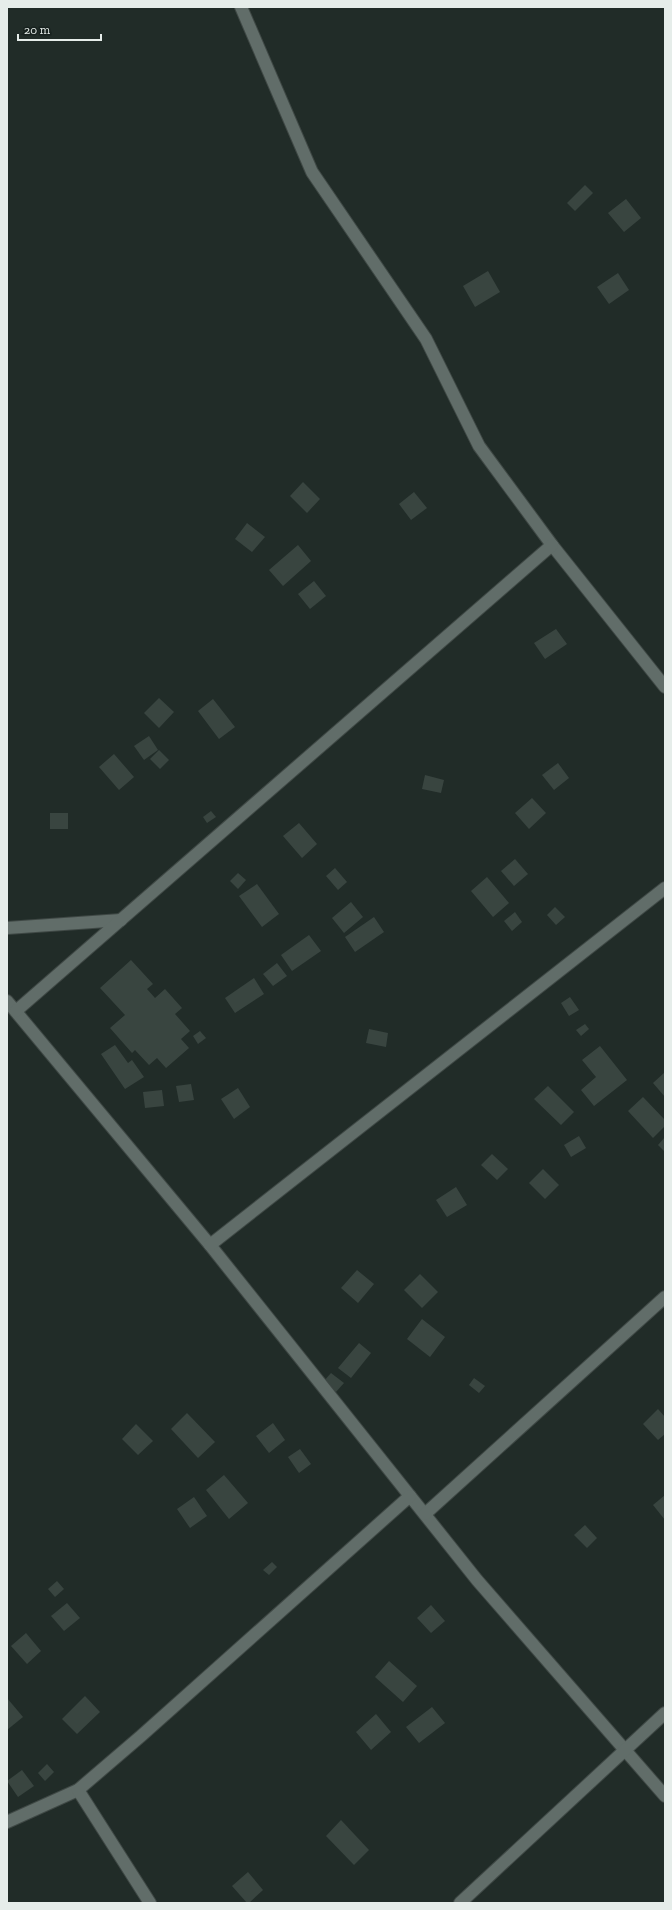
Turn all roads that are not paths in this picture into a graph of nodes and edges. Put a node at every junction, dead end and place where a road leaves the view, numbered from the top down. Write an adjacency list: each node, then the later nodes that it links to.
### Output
1 (241, 7): 2 (street)
2 (552, 545): 3 (street); 5 (street)
3 (665, 687)
4 (665, 888): 9 (street)
5 (121, 920): 6 (street); 8 (street)
6 (7, 928)
7 (7, 1001): 8 (street)
8 (16, 1011): 9 (street)
9 (210, 1245): 11 (street)
10 (665, 1297): 12 (street)
11 (410, 1496): 12 (street); 15 (street)
12 (425, 1514): 14 (street)
13 (665, 1713): 14 (street)
14 (625, 1750): 16 (street); 19 (street)
15 (78, 1790): 17 (street); 18 (street)
16 (665, 1796)
17 (7, 1822)
18 (150, 1903)
19 (460, 1903)

